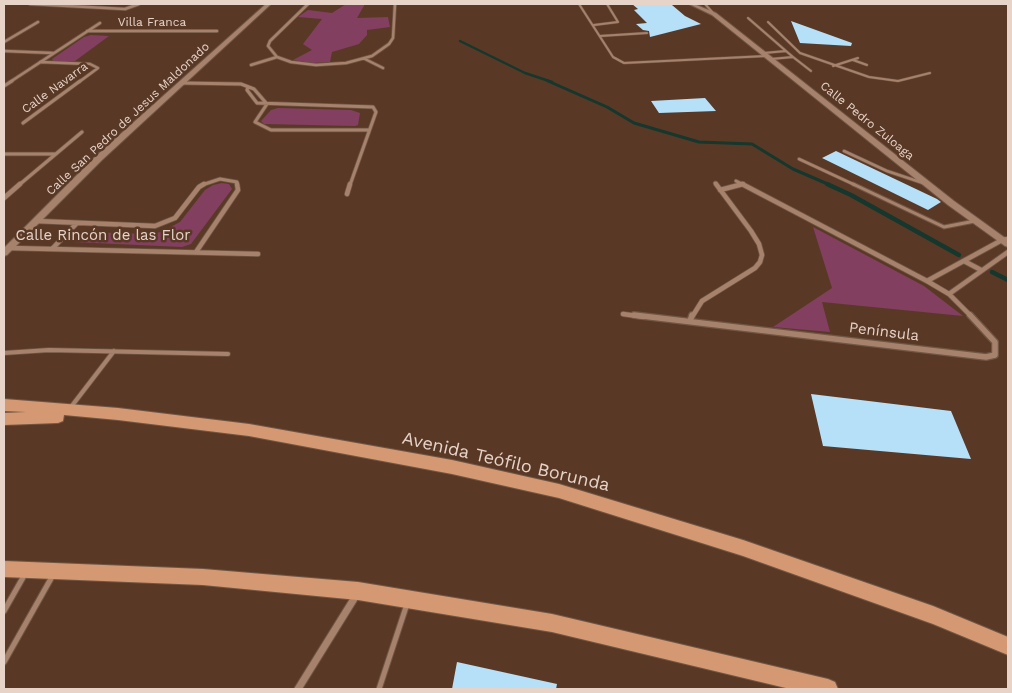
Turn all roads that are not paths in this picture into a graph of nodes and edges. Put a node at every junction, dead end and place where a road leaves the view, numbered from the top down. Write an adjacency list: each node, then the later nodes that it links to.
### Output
1 (30, 4): 2 (street)
2 (38, 4): 12 (street)
3 (99, 4): 12 (street)
4 (140, 4): 12 (street)
5 (269, 4): 42 (street, Calle San Pedro de Jesus Maldonado)
6 (308, 4): 30 (street)
7 (395, 4): 32 (street)
8 (579, 4): 18 (lane)
9 (607, 4): 18 (lane)
10 (691, 4): 13 (street, Calle Pedro Zuloaga)
11 (705, 4): 13 (lane, Calle Pedro Zuloaga)
12 (94, 7)
13 (714, 14): 29 (street, Calle Pedro Zuloaga)
14 (748, 18): 25 (lane)
15 (38, 22): 23 (street)
16 (768, 22): 27 (lane)
17 (100, 23): 19 (street)
18 (594, 25): 22 (lane)
19 (87, 31): 20 (street, Villa Franca); 26 (street)
20 (217, 31)
21 (647, 33): 22 (lane)
22 (600, 36): 29 (lane)
23 (4, 42)
24 (4, 51): 26 (street, Calle Navarra)
25 (786, 51): 28 (lane); 29 (lane)
26 (53, 53): 35 (street)
27 (800, 53): 28 (lane); 38 (lane)
28 (790, 54): 31 (lane)
29 (767, 56): 31 (lane); 56 (street, Calle Pedro Zuloaga)
30 (276, 57): 32 (street); 36 (street)
31 (793, 57): 40 (lane)
32 (365, 58): 39 (street)
33 (858, 58): 34 (lane)
34 (853, 60): 37 (lane); 38 (lane)
35 (40, 62): 43 (street); 46 (street, Calle Navarra)
36 (251, 65)
37 (867, 65)
38 (833, 66): 41 (lane)
39 (383, 68)
40 (811, 71)
41 (930, 73)
42 (181, 83): 44 (street); 60 (street, Calle San Pedro de Jesus Maldonado)
43 (4, 86)
44 (248, 86): 45 (street); 45 (street)
45 (267, 104): 47 (street); 47 (street)
46 (23, 123)
47 (369, 130): 58 (street)
48 (82, 132): 51 (street)
49 (844, 151): 56 (lane)
50 (4, 154): 51 (street)
51 (57, 154): 59 (street)
52 (799, 159): 61 (lane)
53 (736, 181): 55 (street, Península)
54 (715, 183): 57 (street)
55 (744, 184): 57 (street); 71 (street, Península)
56 (928, 184): 61 (street, Calle Pedro Zuloaga)
57 (720, 190): 74 (street)
58 (347, 194)
59 (4, 198)
60 (36, 221): 62 (street, Calle Rincón de las Flor); 65 (street, Calle San Pedro de Jesus Maldonado)
61 (975, 221): 63 (street, Calle Pedro Zuloaga)
62 (77, 223): 64 (street); 66 (street, Calle Rincón de las Flor)
63 (1006, 241): 69 (street)
64 (52, 249): 65 (street, Calle Rincón de las Flor); 66 (street, Calle Rincón de las Flor)
65 (6, 250)
66 (196, 252): 68 (street)
67 (1008, 252): 70 (street)
68 (258, 254)
69 (964, 261): 70 (street); 71 (street)
70 (982, 270): 72 (street)
71 (927, 280): 72 (street, Península)
72 (949, 294): 74 (street, Península)
73 (623, 314): 74 (street, Península)
74 (690, 321)
75 (114, 351): 76 (lane); 77 (lane); 79 (lane)
76 (4, 353)
77 (228, 354)
78 (4, 405): 79 (main road, Avenida Teófilo Borunda)
79 (67, 411): 80 (main road, Avenida Teófilo Borunda)
80 (118, 414): 81 (main road); 88 (main road, Avenida Teófilo Borunda)
81 (4, 419)
82 (4, 569): 83 (main road)
83 (27, 570): 84 (main road); 87 (lane)
84 (55, 571): 85 (main road); 89 (lane)
85 (358, 591): 86 (main road); 90 (street)
86 (409, 600): 91 (lane); 92 (main road)
87 (4, 611)
88 (1008, 646)
89 (4, 662)
90 (298, 689)
91 (379, 689)
92 (828, 689)

